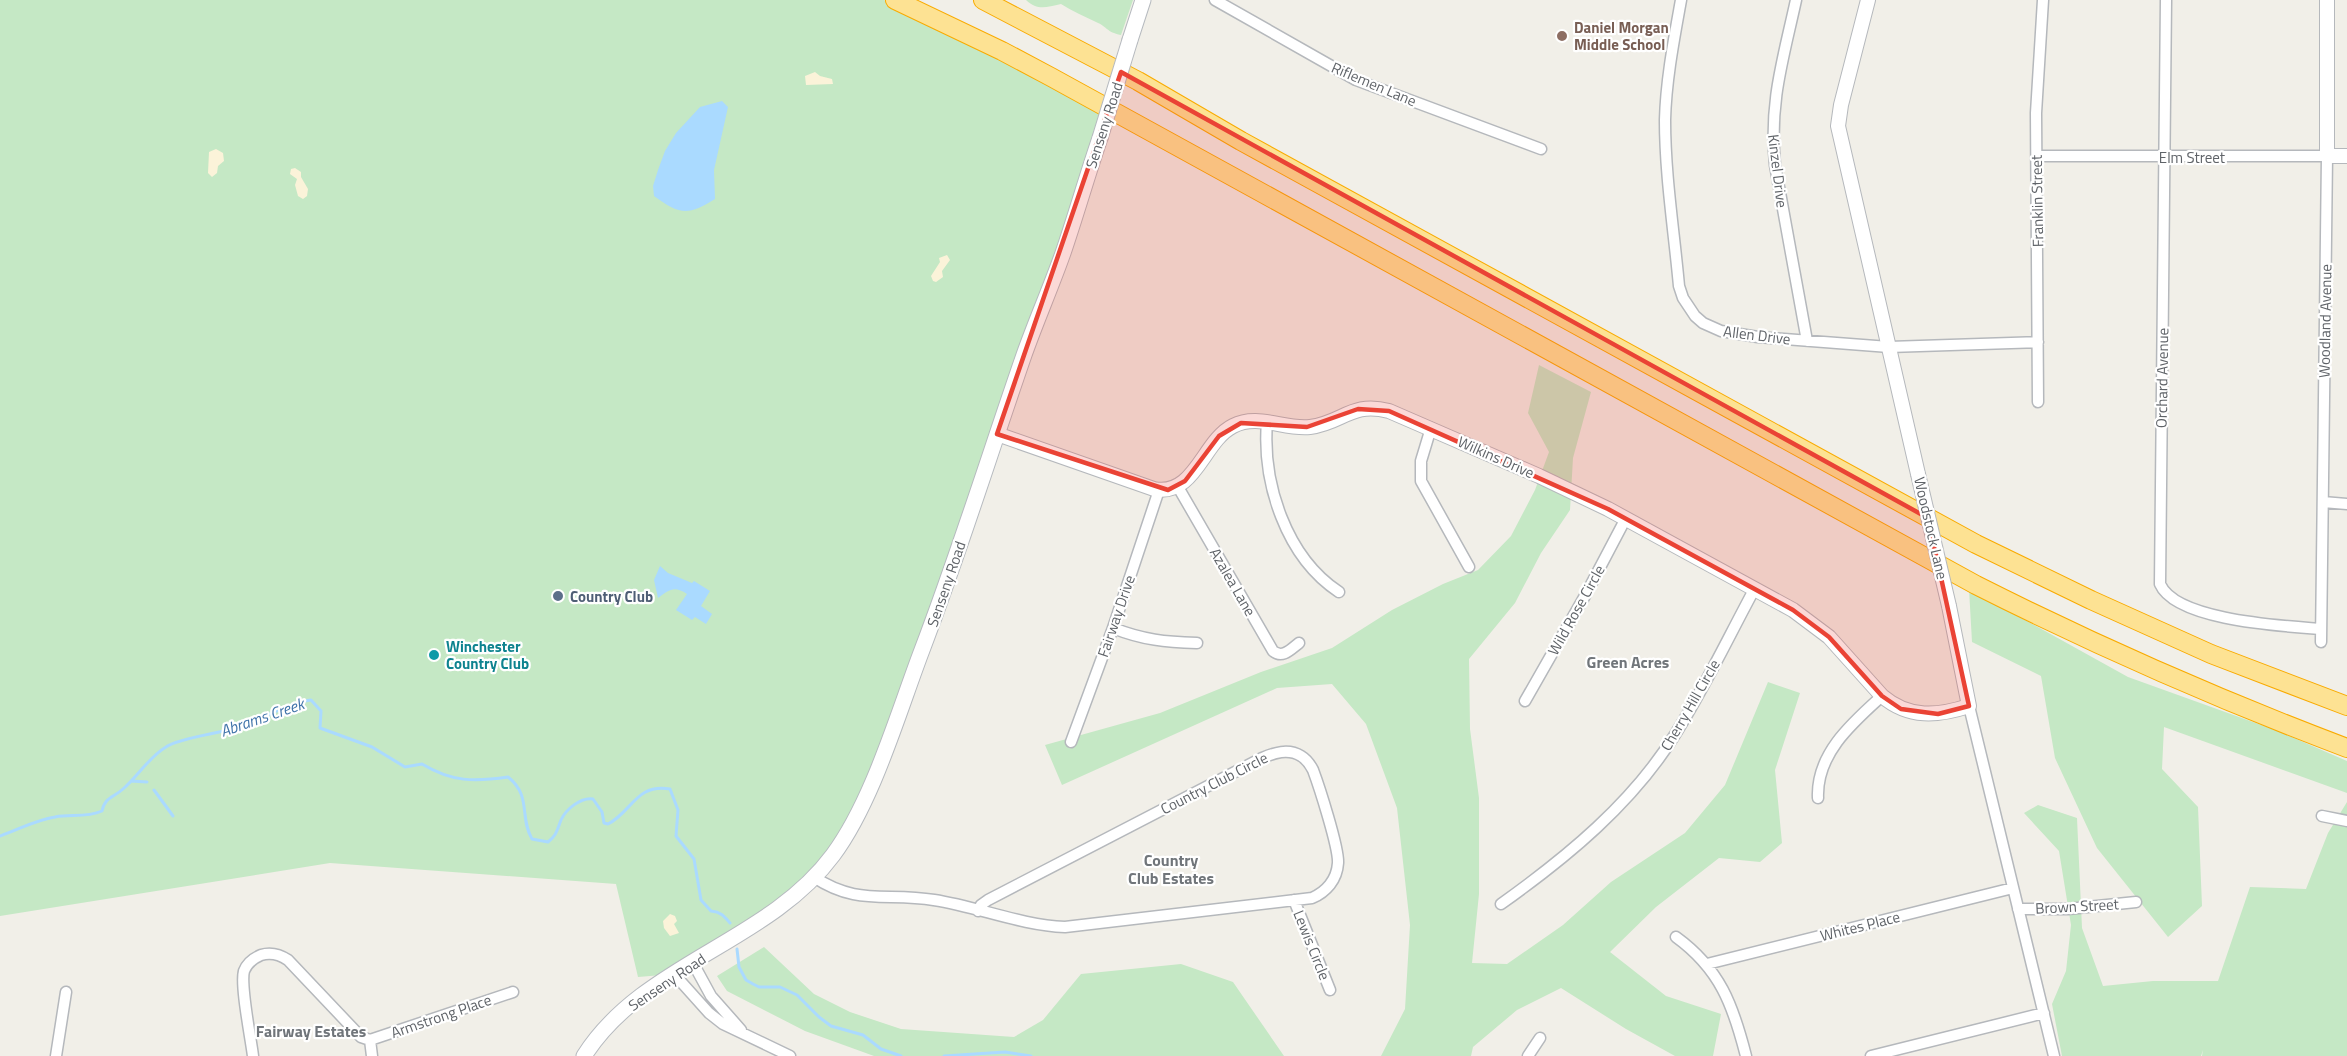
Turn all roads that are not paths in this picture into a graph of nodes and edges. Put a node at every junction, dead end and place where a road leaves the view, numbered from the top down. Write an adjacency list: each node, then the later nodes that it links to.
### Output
1 (895, 0): 41 (highway)
2 (983, 0): 39 (highway)
3 (1143, 0): 22 (main road, Senseny Road, bridge)
4 (1215, 0): 11 (street, Riflemen Lane)
5 (1681, 0): 16 (street, Allen Drive)
6 (1796, 0): 16 (street, Kinzel Drive)
7 (1868, 0): 18 (street, Woodstock Lane)
8 (2043, 0): 12 (street, Franklin Street)
9 (2166, 0): 15 (street, Orchard Avenue)
10 (2327, 0): 13 (street, Woodland Avenue)
11 (1541, 149)
12 (2037, 156): 15 (street, Elm Street); 17 (street, Franklin Street)
13 (2327, 156): 14 (street, Elm Street); 15 (street, Elm Street); 25 (street, Woodland Avenue)
14 (2347, 156)
15 (2165, 157): 32 (street, Orchard Avenue)
16 (1807, 341): 18 (street, Allen Drive)
17 (2038, 342): 18 (street, Allen Drive); 19 (street, Franklin Street)
18 (1889, 347): 38 (street, Woodstock Lane, bridge)
19 (2038, 402)
20 (1268, 422): 21 (street, Wilkins Drive); 23 (street, Wilkins Drive); 30 (street)
21 (1431, 428): 27 (street, Wilkins Drive); 28 (street)
22 (997, 434): 24 (street); 45 (main road, Senseny Road)
23 (1178, 486): 24 (street); 35 (street, Azalea Lane)
24 (1159, 490): 31 (street, Fairway Drive)
25 (2323, 502): 26 (street); 32 (street, Woodland Avenue)
26 (2347, 504)
27 (1626, 518): 29 (street, Wilkins Drive); 37 (street, Wild Rose Circle)
28 (1469, 567)
29 (1755, 588): 36 (street, Wilkins Drive); 49 (street, Cherry Hill Circle)
30 (1339, 592)
31 (1113, 628): 34 (street); 40 (street, Fairway Drive)
32 (2321, 629): 33 (street, Woodland Avenue)
33 (2321, 642)
34 (1197, 643)
35 (1299, 643)
36 (1882, 696): 38 (street, Wilkins Drive); 42 (street)
37 (1525, 701)
38 (1969, 706): 46 (street, Woodstock Lane)
39 (2347, 706)
40 (1071, 742)
41 (2347, 748)
42 (1818, 798)
43 (2322, 816): 44 (street)
44 (2347, 821)
45 (813, 877): 51 (street, Country Club Circle); 53 (main road, Senseny Road)
46 (2013, 888): 50 (street, Woodstock Lane); 54 (street, Whites Place)
47 (1294, 900): 51 (street, Country Club Circle); 51 (street, Country Club Circle); 56 (street, Lewis Circle)
48 (2136, 902): 50 (street, Brown Street)
49 (1501, 904)
50 (2018, 909): 59 (street, Woodstock Lane)
51 (978, 911)
52 (1676, 937): 54 (street)
53 (693, 963): 55 (main road, Senseny Road); 60 (street)
54 (1707, 964): 69 (street)
55 (674, 974): 60 (street); 66 (main road, Senseny Road)
56 (1330, 990)
57 (66, 992): 63 (street)
58 (513, 992): 62 (street, Armstrong Place)
59 (2044, 1013): 70 (street); 71 (street, Woodstock Lane)
60 (750, 1038): 67 (street)
61 (1540, 1038): 68 (street)
62 (369, 1040): 64 (street); 65 (street)
63 (56, 1056)
64 (253, 1056)
65 (372, 1056)
66 (584, 1056)
67 (790, 1056)
68 (1528, 1056)
69 (1746, 1056)
70 (1871, 1056)
71 (2054, 1056)

